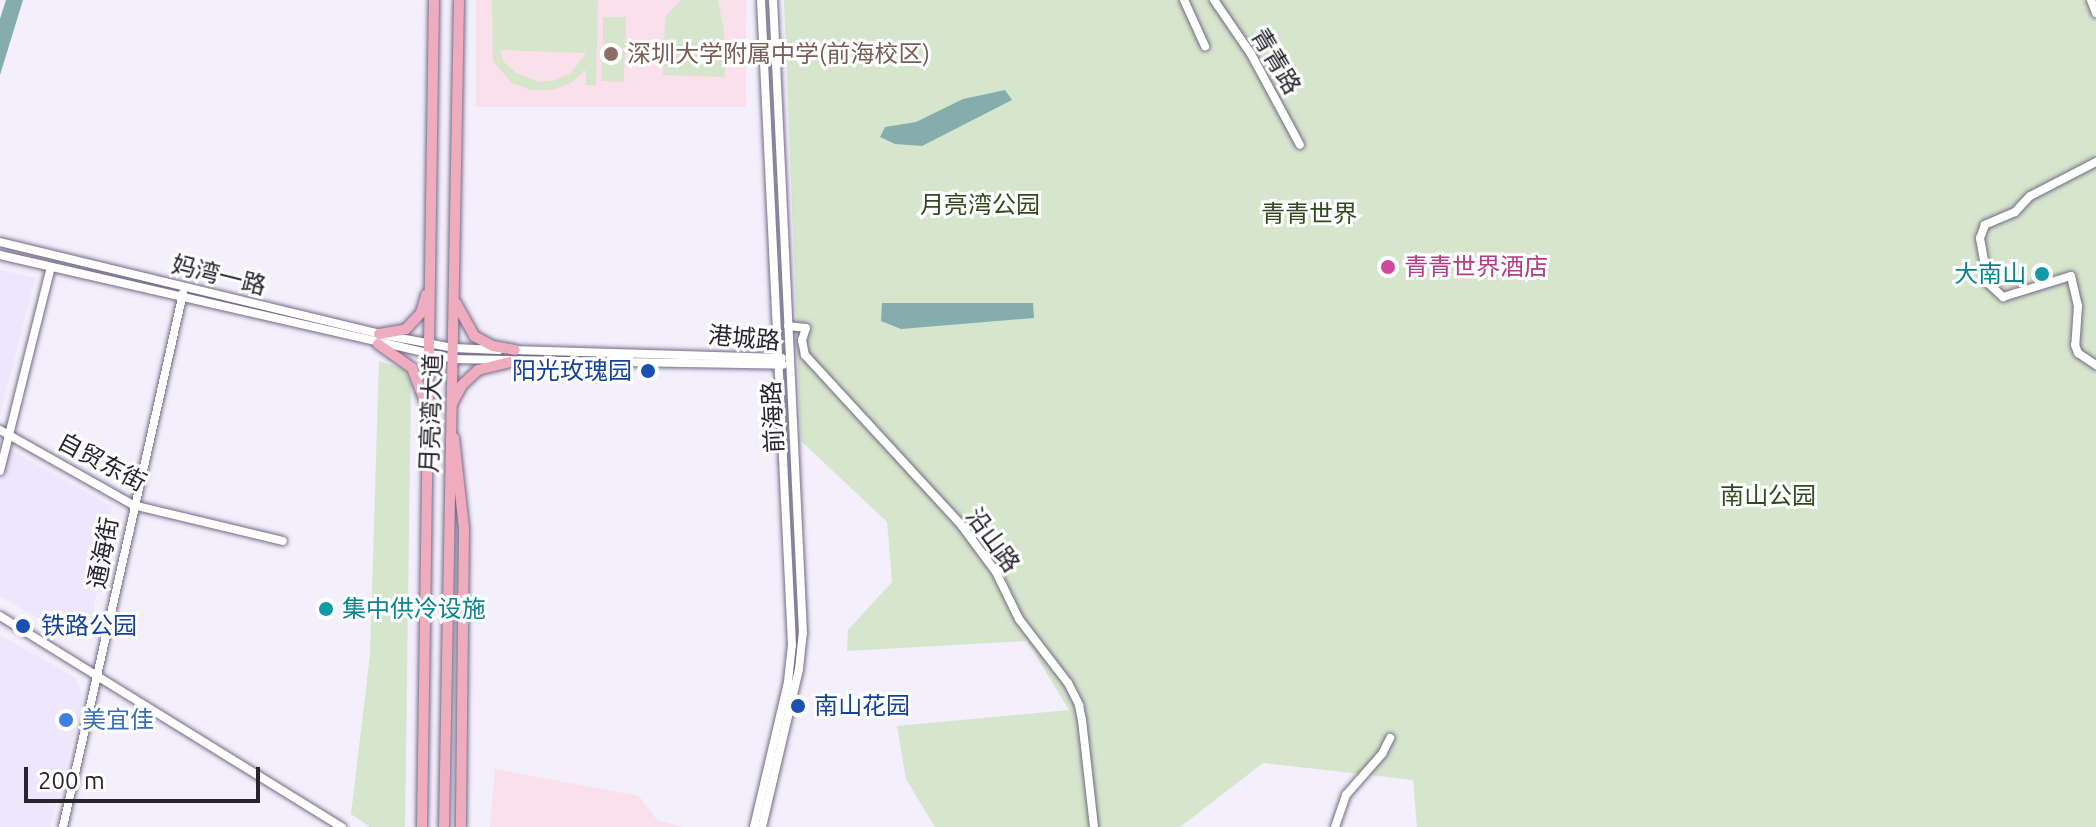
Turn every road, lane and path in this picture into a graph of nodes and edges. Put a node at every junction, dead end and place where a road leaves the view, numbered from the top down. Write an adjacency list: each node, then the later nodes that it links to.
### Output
1 (434, 0): 15 (main road, 月亮湾大道)
2 (459, 0): 16 (main road, 月亮湾大道)
3 (761, 0): 24 (street, 前海路)
4 (773, 0): 19 (street, 前海路)
5 (1184, 0): 9 (street)
6 (1214, 0): 10 (street, 青青路)
7 (2091, 0): 8 (street)
8 (2096, 13)
9 (1205, 46)
10 (1300, 145)
11 (2096, 162): 26 (street)
12 (0, 242): 17 (street, 妈湾一路)
13 (0, 255): 14 (street, 妈湾一路)
14 (51, 267): 18 (street, 妈湾一路); 31 (street)
15 (430, 281): 20 (main road); 21 (main road, 月亮湾大道)
16 (454, 286): 22 (main road, 月亮湾大道); 23 (main road)
17 (185, 287): 18 (street, 通海街); 20 (street, 妈湾一路)
18 (182, 298): 20 (street, 妈湾一路); 33 (street, 通海街)
19 (788, 326): 25 (street, 前海路); 45 (street, 沿山路)
20 (379, 339): 21 (street, 妈湾一路); 29 (main road)
21 (429, 350): 22 (street, 港城路); 29 (main road, 月亮湾大道)
22 (453, 354): 23 (street, 港城路); 28 (main road, 月亮湾大道)
23 (515, 355): 24 (street, 港城路); 27 (street, 港城路); 28 (main road)
24 (779, 356): 25 (street, 港城路); 27 (street, 前海路)
25 (790, 362): 27 (street, 港城路); 44 (street, 前海路)
26 (2096, 365)
27 (779, 367): 43 (street, 前海路)
28 (449, 415): 41 (main road, 月亮湾大道); 42 (main road)
29 (428, 419): 40 (main road, 月亮湾大道)
30 (0, 430): 31 (street, 自贸东街)
31 (9, 435): 32 (street); 33 (street, 自贸东街)
32 (0, 471)
33 (133, 505): 34 (street, 自贸东街); 36 (street, 通海街)
34 (283, 541)
35 (0, 616): 36 (street)
36 (99, 676): 38 (street, 通海街); 39 (street)
37 (1390, 738): 46 (street)
38 (63, 827)
39 (342, 827)
40 (422, 827)
41 (444, 827)
42 (461, 827)
43 (754, 827)
44 (762, 827)
45 (1094, 827)
46 (1335, 827)

